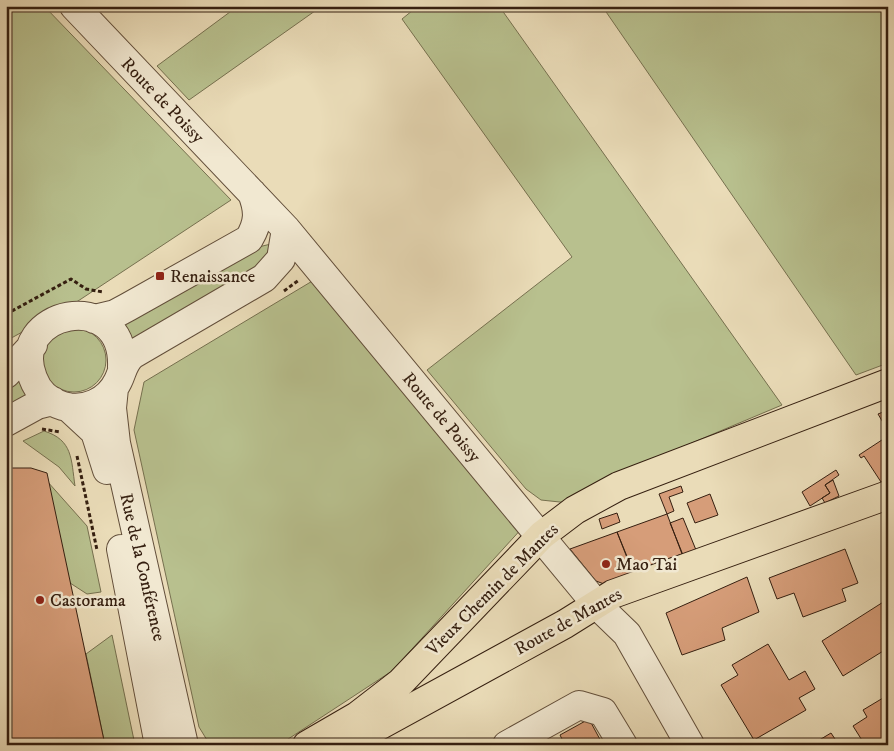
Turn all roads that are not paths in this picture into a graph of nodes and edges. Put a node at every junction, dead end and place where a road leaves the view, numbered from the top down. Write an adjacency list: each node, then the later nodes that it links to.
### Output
1 (74, 6): 2 (street, Route de Poissy)
2 (252, 193): 3 (street, Route de Poissy); 4 (street, Route de Poissy)
3 (286, 229): 7 (street); 12 (street, Route de Poissy)
4 (94, 319): 5 (street); 7 (street)
5 (19, 345): 6 (street); 9 (street)
6 (6, 374)
7 (118, 377): 9 (street); 15 (street, Rue de la Conférence)
8 (888, 383): 12 (main road, Vieux Chemin de Mantes)
9 (61, 404): 10 (street); 14 (street, Rue de la Conférence)
10 (6, 422)
11 (888, 495): 13 (main road, Route de Mantes)
12 (542, 535): 13 (street, Route de Poissy); 16 (main road, Vieux Chemin de Mantes)
13 (597, 604): 17 (main road, Route de Mantes); 20 (street, Route de Poissy)
14 (159, 745)
15 (184, 745)
16 (307, 745)
17 (344, 745)
18 (507, 745): 19 (street)
19 (623, 745)
20 (690, 745)

